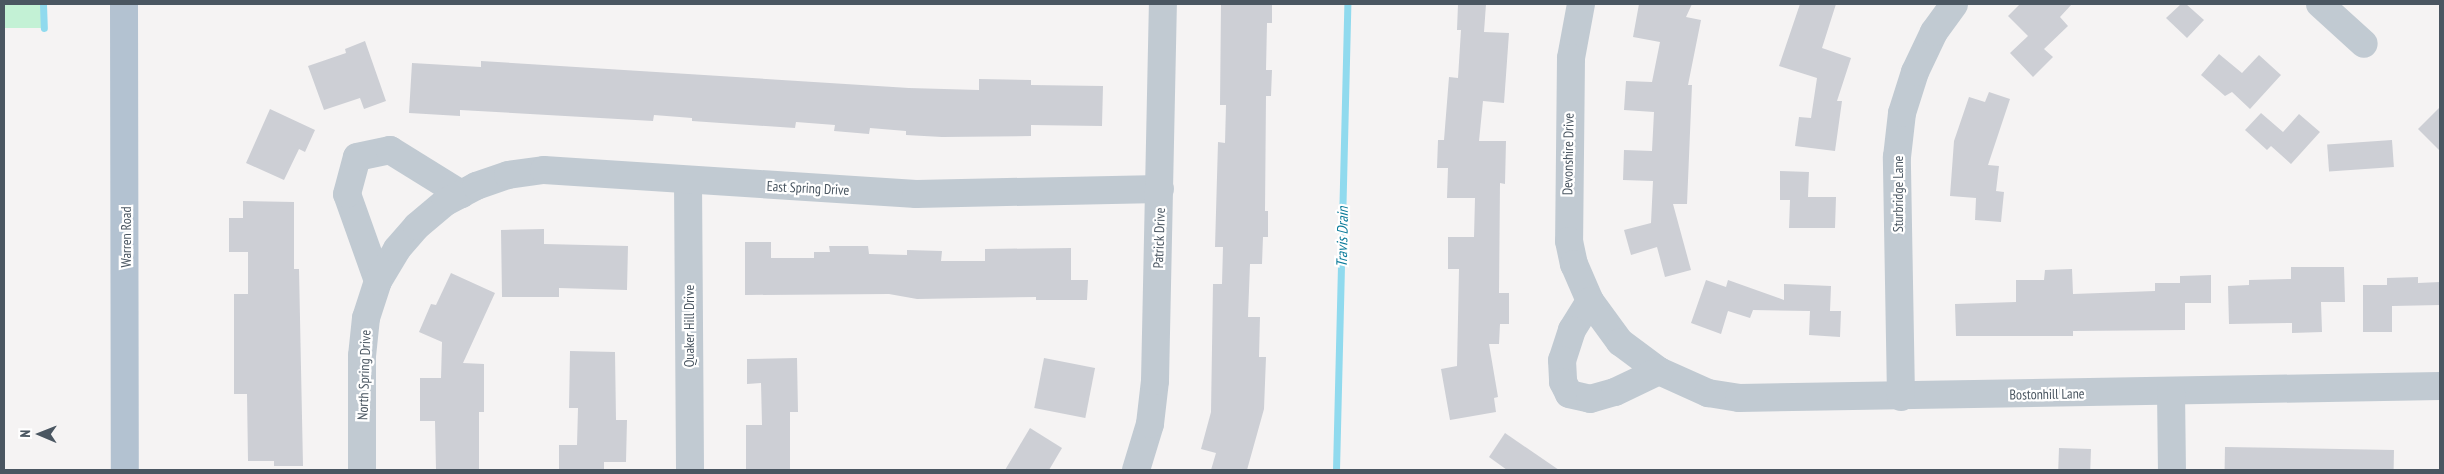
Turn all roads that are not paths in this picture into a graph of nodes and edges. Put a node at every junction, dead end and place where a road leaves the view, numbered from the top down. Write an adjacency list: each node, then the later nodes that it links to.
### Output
1 (124, 4): 18 (main road, Warren Road)
2 (1163, 4): 8 (street, Patrick Drive)
3 (1581, 4): 12 (street, Devonshire Drive)
4 (1954, 4): 17 (street, Sturbridge Lane)
5 (2320, 4): 6 (street)
6 (2364, 44)
7 (688, 181): 8 (street, East Spring Drive); 9 (street, East Spring Drive); 20 (street, Quaker Hill Drive)
8 (1160, 189): 21 (street, Patrick Drive)
9 (461, 194): 10 (street, East Spring Drive); 11 (street)
10 (416, 226): 11 (street, North Spring Drive)
11 (378, 281): 19 (street, North Spring Drive)
12 (1590, 301): 13 (street, Devonshire Drive); 14 (street)
13 (1620, 342): 14 (street, Bostonhill Lane)
14 (1659, 371): 17 (street, Bostonhill Lane)
15 (2440, 386): 16 (street, Bostonhill Lane)
16 (2171, 392): 17 (street, Bostonhill Lane); 22 (street)
17 (1901, 396)
18 (125, 470)
19 (362, 470)
20 (690, 470)
21 (1136, 470)
22 (2172, 470)

